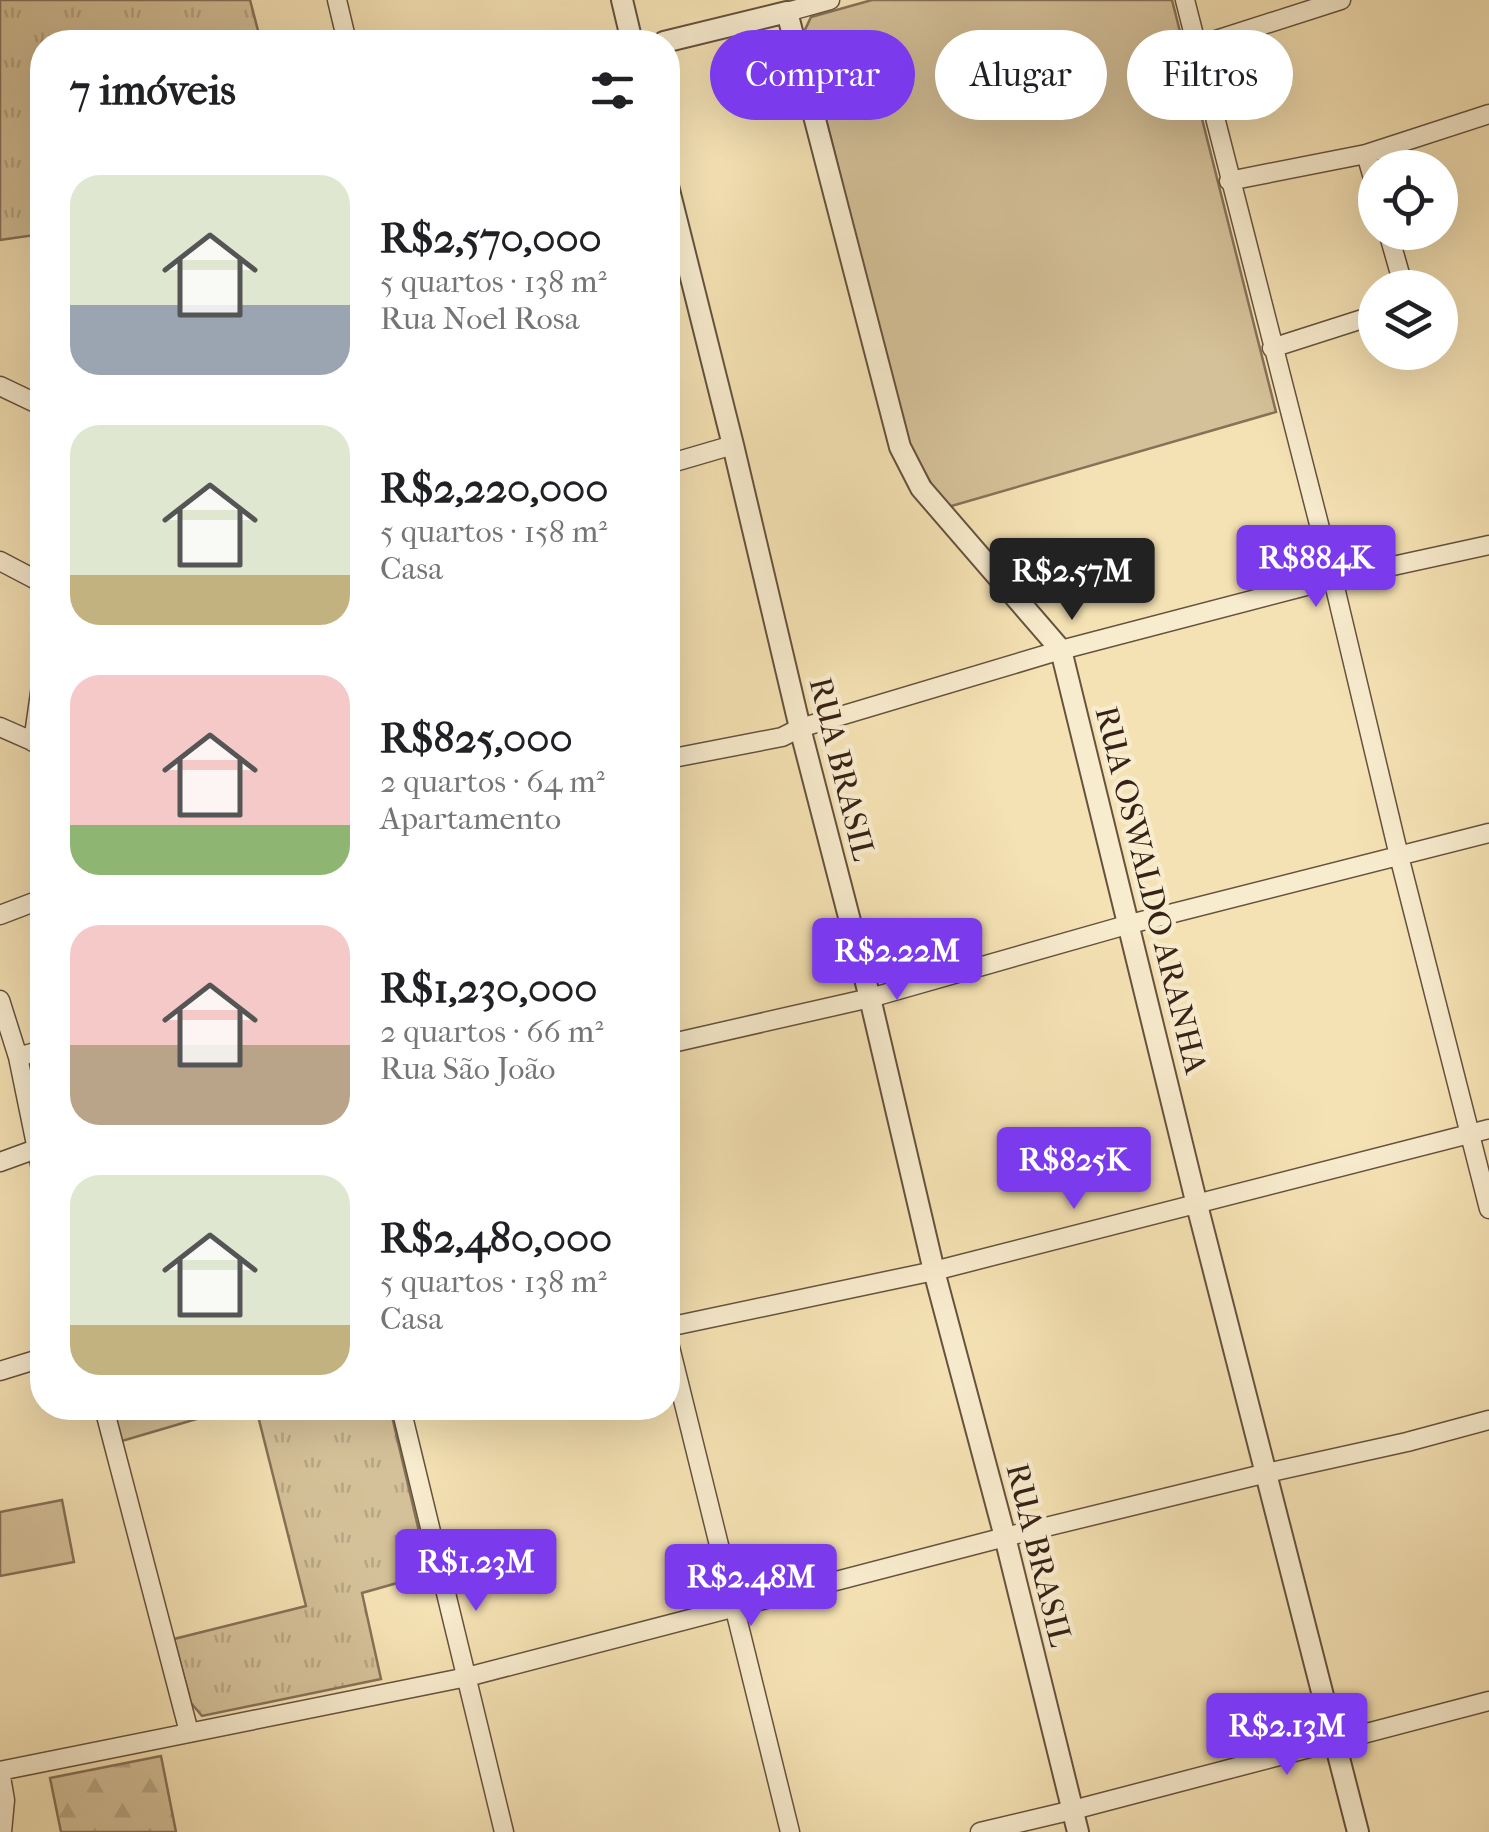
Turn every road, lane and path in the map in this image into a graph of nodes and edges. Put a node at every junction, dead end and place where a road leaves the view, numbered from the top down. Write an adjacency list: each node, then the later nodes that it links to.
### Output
1 (337, 0): 7 (street)
2 (622, 0): 8 (street)
3 (829, 0): 6 (street)
4 (1185, 0): 9 (street)
5 (1340, 0): 10 (street)
6 (787, 12): 11 (street); 28 (street, RUA OSWALDO ARANHA)
7 (344, 30)
8 (629, 30)
9 (1193, 30)
10 (1247, 30)
11 (680, 38)
12 (1489, 114): 14 (street)
13 (1215, 120): 16 (street)
14 (1378, 150)
15 (1358, 156): 16 (street)
16 (1229, 181): 19 (street)
17 (680, 234): 22 (street, RUA BRASIL)
18 (1358, 320): 19 (street)
19 (1272, 348): 27 (street)
20 (0, 386): 21 (street)
21 (30, 400)
22 (733, 446): 23 (street); 30 (street, RUA BRASIL)
23 (680, 461)
24 (1489, 544): 27 (street)
25 (0, 561): 26 (street)
26 (30, 577)
27 (1333, 579): 28 (street); 34 (street)
28 (1061, 650): 30 (street); 37 (street, RUA OSWALDO ARANHA)
29 (0, 727): 31 (street)
30 (800, 728): 32 (street); 38 (street, RUA BRASIL)
31 (30, 740)
32 (680, 757)
33 (1489, 833): 34 (street)
34 (1399, 856): 37 (street); 44 (street)
35 (30, 905): 36 (street)
36 (0, 916)
37 (1130, 924): 38 (street); 47 (street, RUA OSWALDO ARANHA)
38 (870, 998): 40 (street); 49 (street, RUA BRASIL)
39 (0, 1000): 42 (street)
40 (680, 1041)
41 (30, 1054): 42 (street)
42 (18, 1058): 43 (street)
43 (30, 1119)
44 (1480, 1131): 47 (street); 48 (street)
45 (30, 1151): 46 (street)
46 (0, 1162)
47 (1197, 1205): 49 (street); 57 (street, RUA OSWALDO ARANHA)
48 (1489, 1209)
49 (934, 1271): 50 (street); 58 (street, RUA BRASIL)
50 (680, 1325)
51 (30, 1362): 52 (street)
52 (0, 1372)
53 (680, 1387): 59 (street)
54 (107, 1420): 62 (street)
55 (404, 1420): 60 (street)
56 (1489, 1420): 57 (street)
57 (1266, 1473): 58 (street); 63 (street, RUA OSWALDO ARANHA)
58 (1005, 1537): 59 (street); 65 (street, RUA BRASIL)
59 (735, 1608): 60 (street); 68 (street)
60 (466, 1678): 62 (street); 67 (street)
61 (1489, 1701): 63 (street)
62 (189, 1732): 64 (street)
63 (1334, 1741): 65 (street); 71 (street, RUA OSWALDO ARANHA)
64 (0, 1771): 66 (street)
65 (1073, 1810): 69 (street); 70 (street, RUA BRASIL)
66 (2, 1832)
67 (504, 1832)
68 (790, 1832)
69 (980, 1832)
70 (1078, 1832)
71 (1358, 1832)

